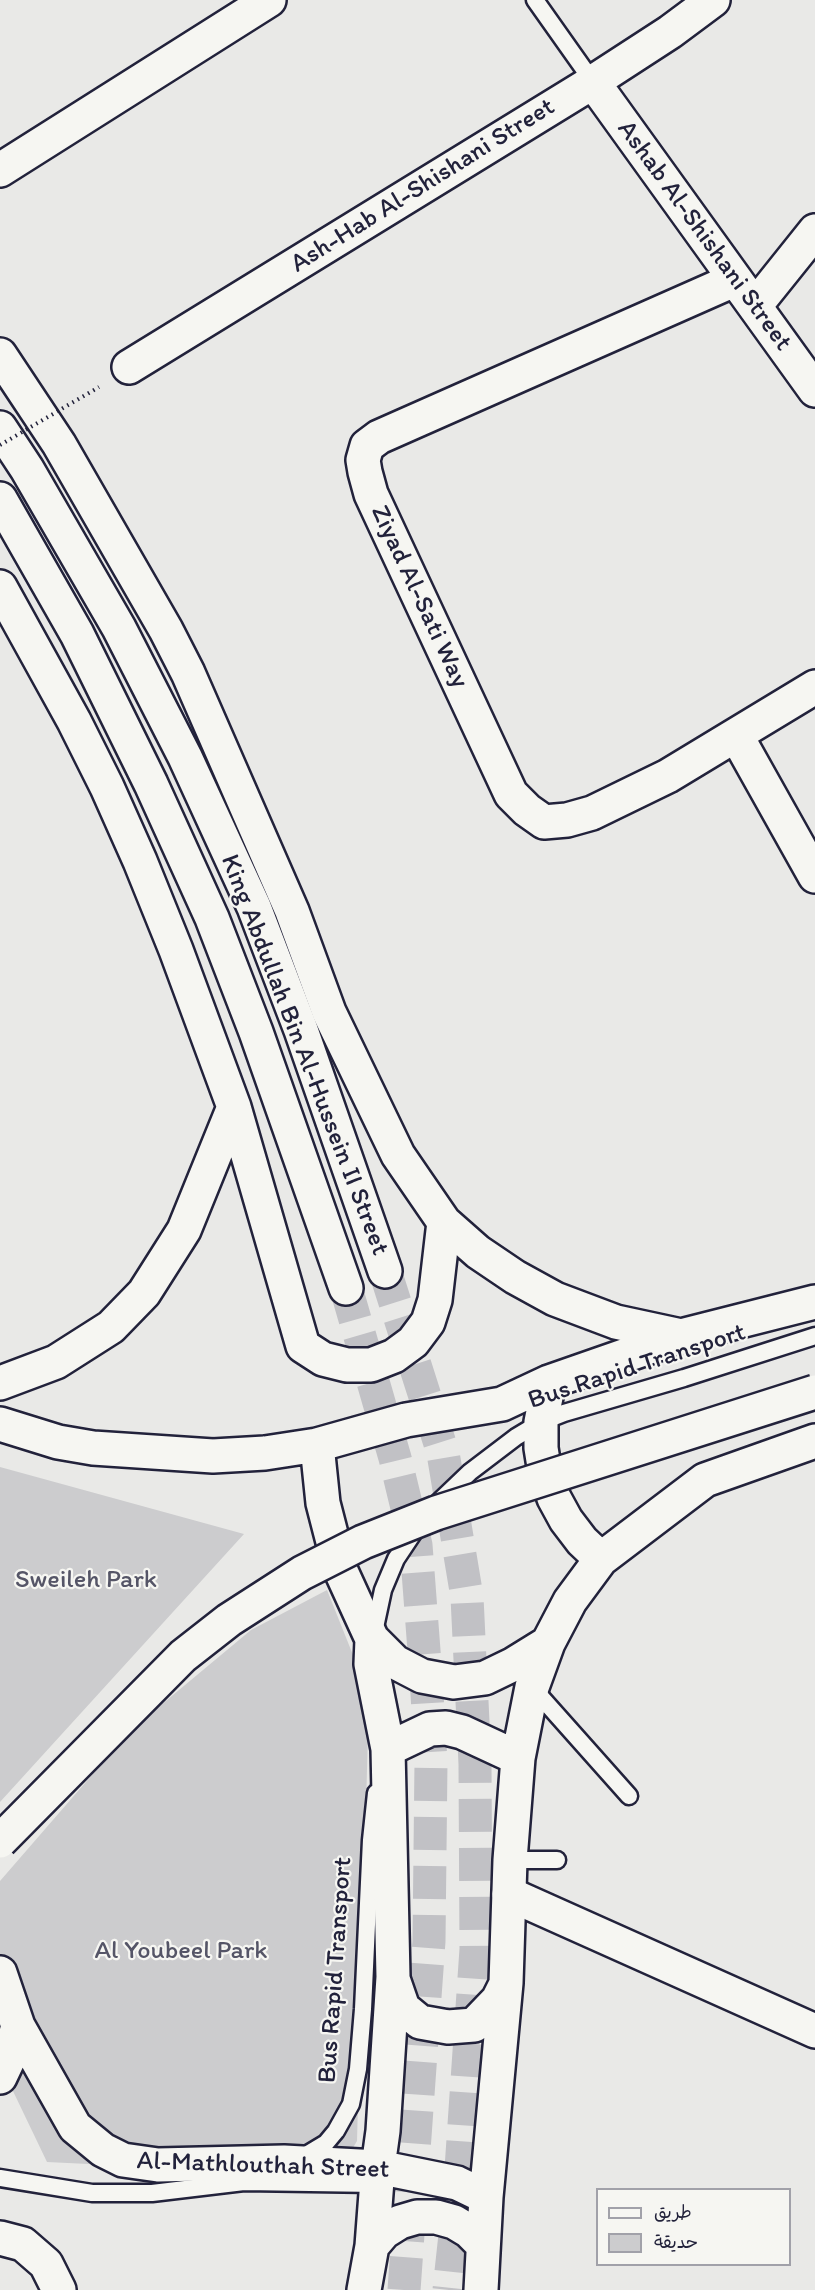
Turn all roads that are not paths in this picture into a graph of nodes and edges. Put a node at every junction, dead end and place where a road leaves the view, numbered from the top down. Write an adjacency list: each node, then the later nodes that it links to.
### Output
1 (269, 0): 5 (main road)
2 (535, 0): 4 (lane)
3 (713, 0): 4 (main road, Ash-Hab Al-Shishani Street)
4 (593, 82): 7 (main road, Ashab Al-Shishani Street); 10 (main road, Ash-Hab Al-Shishani Street)
5 (0, 170)
6 (815, 231): 8 (main road)
7 (734, 280): 8 (main road, Ashab Al-Shishani Street); 16 (main road, Ziyad Al-Sati Way)
8 (755, 306): 11 (main road, Ashab Al-Shishani Street)
9 (0, 355): 19 (main road)
10 (129, 367)
11 (815, 390)
12 (0, 428): 20 (main road, King Abdullah Bin Al-Hussein II Street)
13 (0, 499): 21 (main road, King Abdullah Bin Al-Hussein II Street)
14 (0, 587): 18 (main road)
15 (815, 687): 16 (main road, Ziyad Al-Sati Way)
16 (736, 735): 17 (main road)
17 (815, 876)
18 (234, 1107): 19 (main road); 26 (main road)
19 (444, 1222): 23 (main road)
20 (386, 1271)
21 (346, 1288)
22 (815, 1302): 23 (main road)
23 (681, 1335): 25 (main road)
24 (815, 1336): 28 (lane, Bus Rapid Transport)
25 (549, 1382): 28 (main road); 31 (main road)
26 (0, 1383)
27 (815, 1392): 39 (main road, bridge)
28 (541, 1422): 32 (main road); 33 (lane, Bus Rapid Transport)
29 (0, 1424): 31 (main road)
30 (815, 1441): 32 (main road)
31 (317, 1445): 33 (main road)
32 (601, 1559): 34 (main road)
33 (372, 1639): 34 (main road); 36 (main road)
34 (548, 1643): 35 (main road)
35 (532, 1687): 37 (main road); 38 (lane)
36 (388, 1749): 37 (main road); 44 (main road); 49 (lane, Bus Rapid Transport)
37 (518, 1758): 40 (main road)
38 (629, 1796)
39 (0, 1841)
40 (510, 1860): 41 (lane); 42 (main road)
41 (557, 1860)
42 (509, 1894): 45 (main road); 47 (main road)
43 (0, 1973): 46 (main road, Al-Mathlouthah Street)
44 (393, 1977): 45 (main road); 50 (main road)
45 (506, 1983): 52 (main road)
46 (18, 2026): 48 (main road); 49 (main road, Al-Mathlouthah Street)
47 (815, 2031)
48 (0, 2077)
49 (284, 2162): 50 (main road, Al-Mathlouthah Street)
50 (377, 2175): 51 (lane); 52 (main road, Al-Mathlouthah Street); 55 (main road)
51 (0, 2178)
52 (486, 2197): 54 (main road)
53 (0, 2238): 56 (main road)
54 (482, 2244): 55 (main road); 58 (main road)
55 (372, 2246): 57 (main road)
56 (59, 2290)
57 (364, 2290)
58 (481, 2290)

